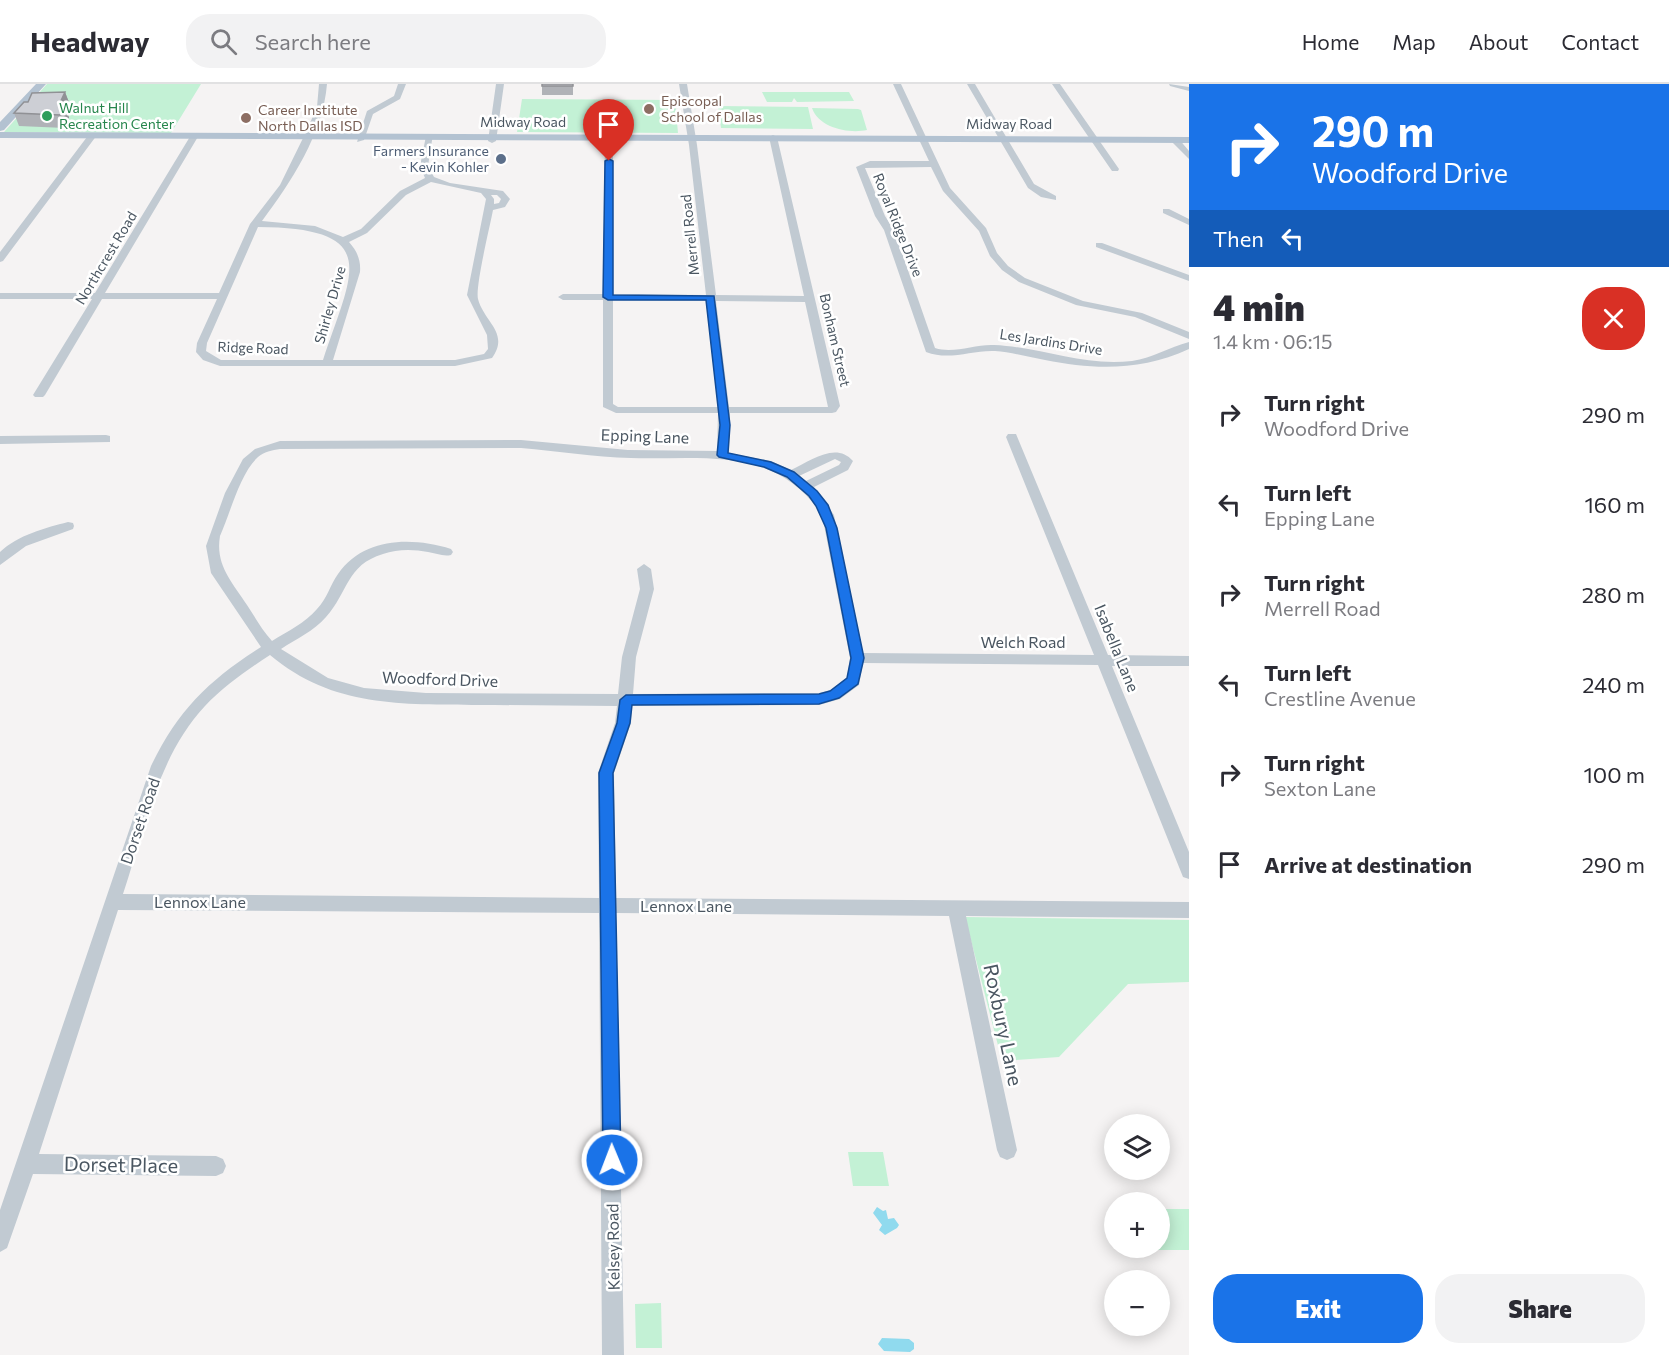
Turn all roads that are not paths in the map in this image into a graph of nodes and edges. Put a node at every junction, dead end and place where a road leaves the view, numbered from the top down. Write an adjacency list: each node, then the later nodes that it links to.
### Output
1 (323, 84): 16 (street, Ridge Road)
2 (402, 84): 17 (street)
3 (500, 84): 19 (street)
4 (683, 84): 21 (street, Merrell Road)
5 (897, 84): 23 (street)
6 (971, 84): 24 (street)
7 (1056, 84): 25 (street)
8 (1173, 84): 10 (street)
9 (33, 86): 11 (main road); 12 (main road)
10 (1189, 89)
11 (0, 117)
12 (0, 129)
13 (0, 137): 14 (main road, Midway Road)
14 (91, 137): 15 (main road, Midway Road); 39 (street)
15 (193, 137): 16 (main road, Midway Road); 42 (street, Northcrest Road)
16 (307, 137): 17 (main road, Midway Road); 36 (street, Ridge Road)
17 (361, 138): 18 (main road, Midway Road)
18 (429, 139): 19 (main road, Midway Road); 30 (street)
19 (492, 139): 20 (main road, Midway Road)
20 (609, 139): 21 (main road, Midway Road); 45 (street)
21 (692, 139): 22 (main road, Midway Road); 46 (street, Merrell Road)
22 (774, 139): 23 (main road, Midway Road); 47 (street, Bonham Street)
23 (923, 141): 24 (main road, Midway Road); 28 (street)
24 (1003, 141): 25 (main road, Midway Road); 32 (street)
25 (1096, 141): 26 (main road, Midway Road); 29 (street)
26 (1183, 142): 27 (street)
27 (1189, 156)
28 (933, 164): 48 (street); 50 (street, Royal Ridge Drive)
29 (1115, 169)
30 (430, 179): 31 (street); 37 (street)
31 (484, 190): 33 (street); 33 (street)
32 (1053, 198)
33 (488, 208): 51 (street, Ridge Road)
34 (1166, 211): 35 (street)
35 (1189, 222)
36 (255, 224): 37 (street); 43 (street, Ridge Road)
37 (343, 241): 51 (street, Shirley Drive)
38 (1099, 245): 40 (street)
39 (0, 259)
40 (1189, 278)
41 (0, 296): 42 (street)
42 (99, 296): 43 (street); 52 (street, Northcrest Road)
43 (223, 296): 51 (street, Ridge Road)
44 (563, 297): 45 (street)
45 (608, 297): 46 (street); 53 (street, Bonham Street)
46 (710, 297): 47 (street); 53 (street, Merrell Road)
47 (810, 298): 53 (street, Bonham Street)
48 (1189, 336)
49 (1189, 345): 50 (street, Les Jardins Drive)
50 (942, 354)
51 (327, 363)
52 (39, 395)
53 (724, 410): 58 (street, Merrell Road)
54 (1012, 437): 67 (street, Isabella Lane)
55 (106, 439): 56 (street)
56 (0, 440)
57 (293, 445): 58 (street, Epping Lane); 65 (street, Woodford Drive)
58 (723, 455): 59 (street, Epping Lane)
59 (790, 475): 60 (street, Epping Lane); 60 (street)
60 (806, 486): 66 (street, Epping Lane)
61 (68, 526): 63 (street)
62 (446, 552): 65 (street, Dorset Road)
63 (0, 561)
64 (644, 569): 69 (street, Kelsey Road)
65 (271, 648): 69 (street, Woodford Drive); 71 (street, Dorset Road)
66 (857, 658): 67 (street, Welch Road); 69 (street, Woodford Drive)
67 (1103, 660): 68 (street, Welch Road); 70 (street, Isabella Lane)
68 (1189, 661)
69 (626, 700): 72 (street, Kelsey Road)
70 (1189, 872)
71 (112, 902): 72 (street, Lennox Lane); 76 (street, Dorset Road)
72 (609, 905): 73 (street, Lennox Lane); 79 (street, Kelsey Road)
73 (956, 908): 74 (street, Lennox Lane); 75 (street, Roxbury Lane)
74 (1189, 910)
75 (1007, 1150)
76 (26, 1164): 77 (street, Dorset Place); 78 (street, Dorset Road)
77 (216, 1166)
78 (0, 1240)
79 (613, 1355)

